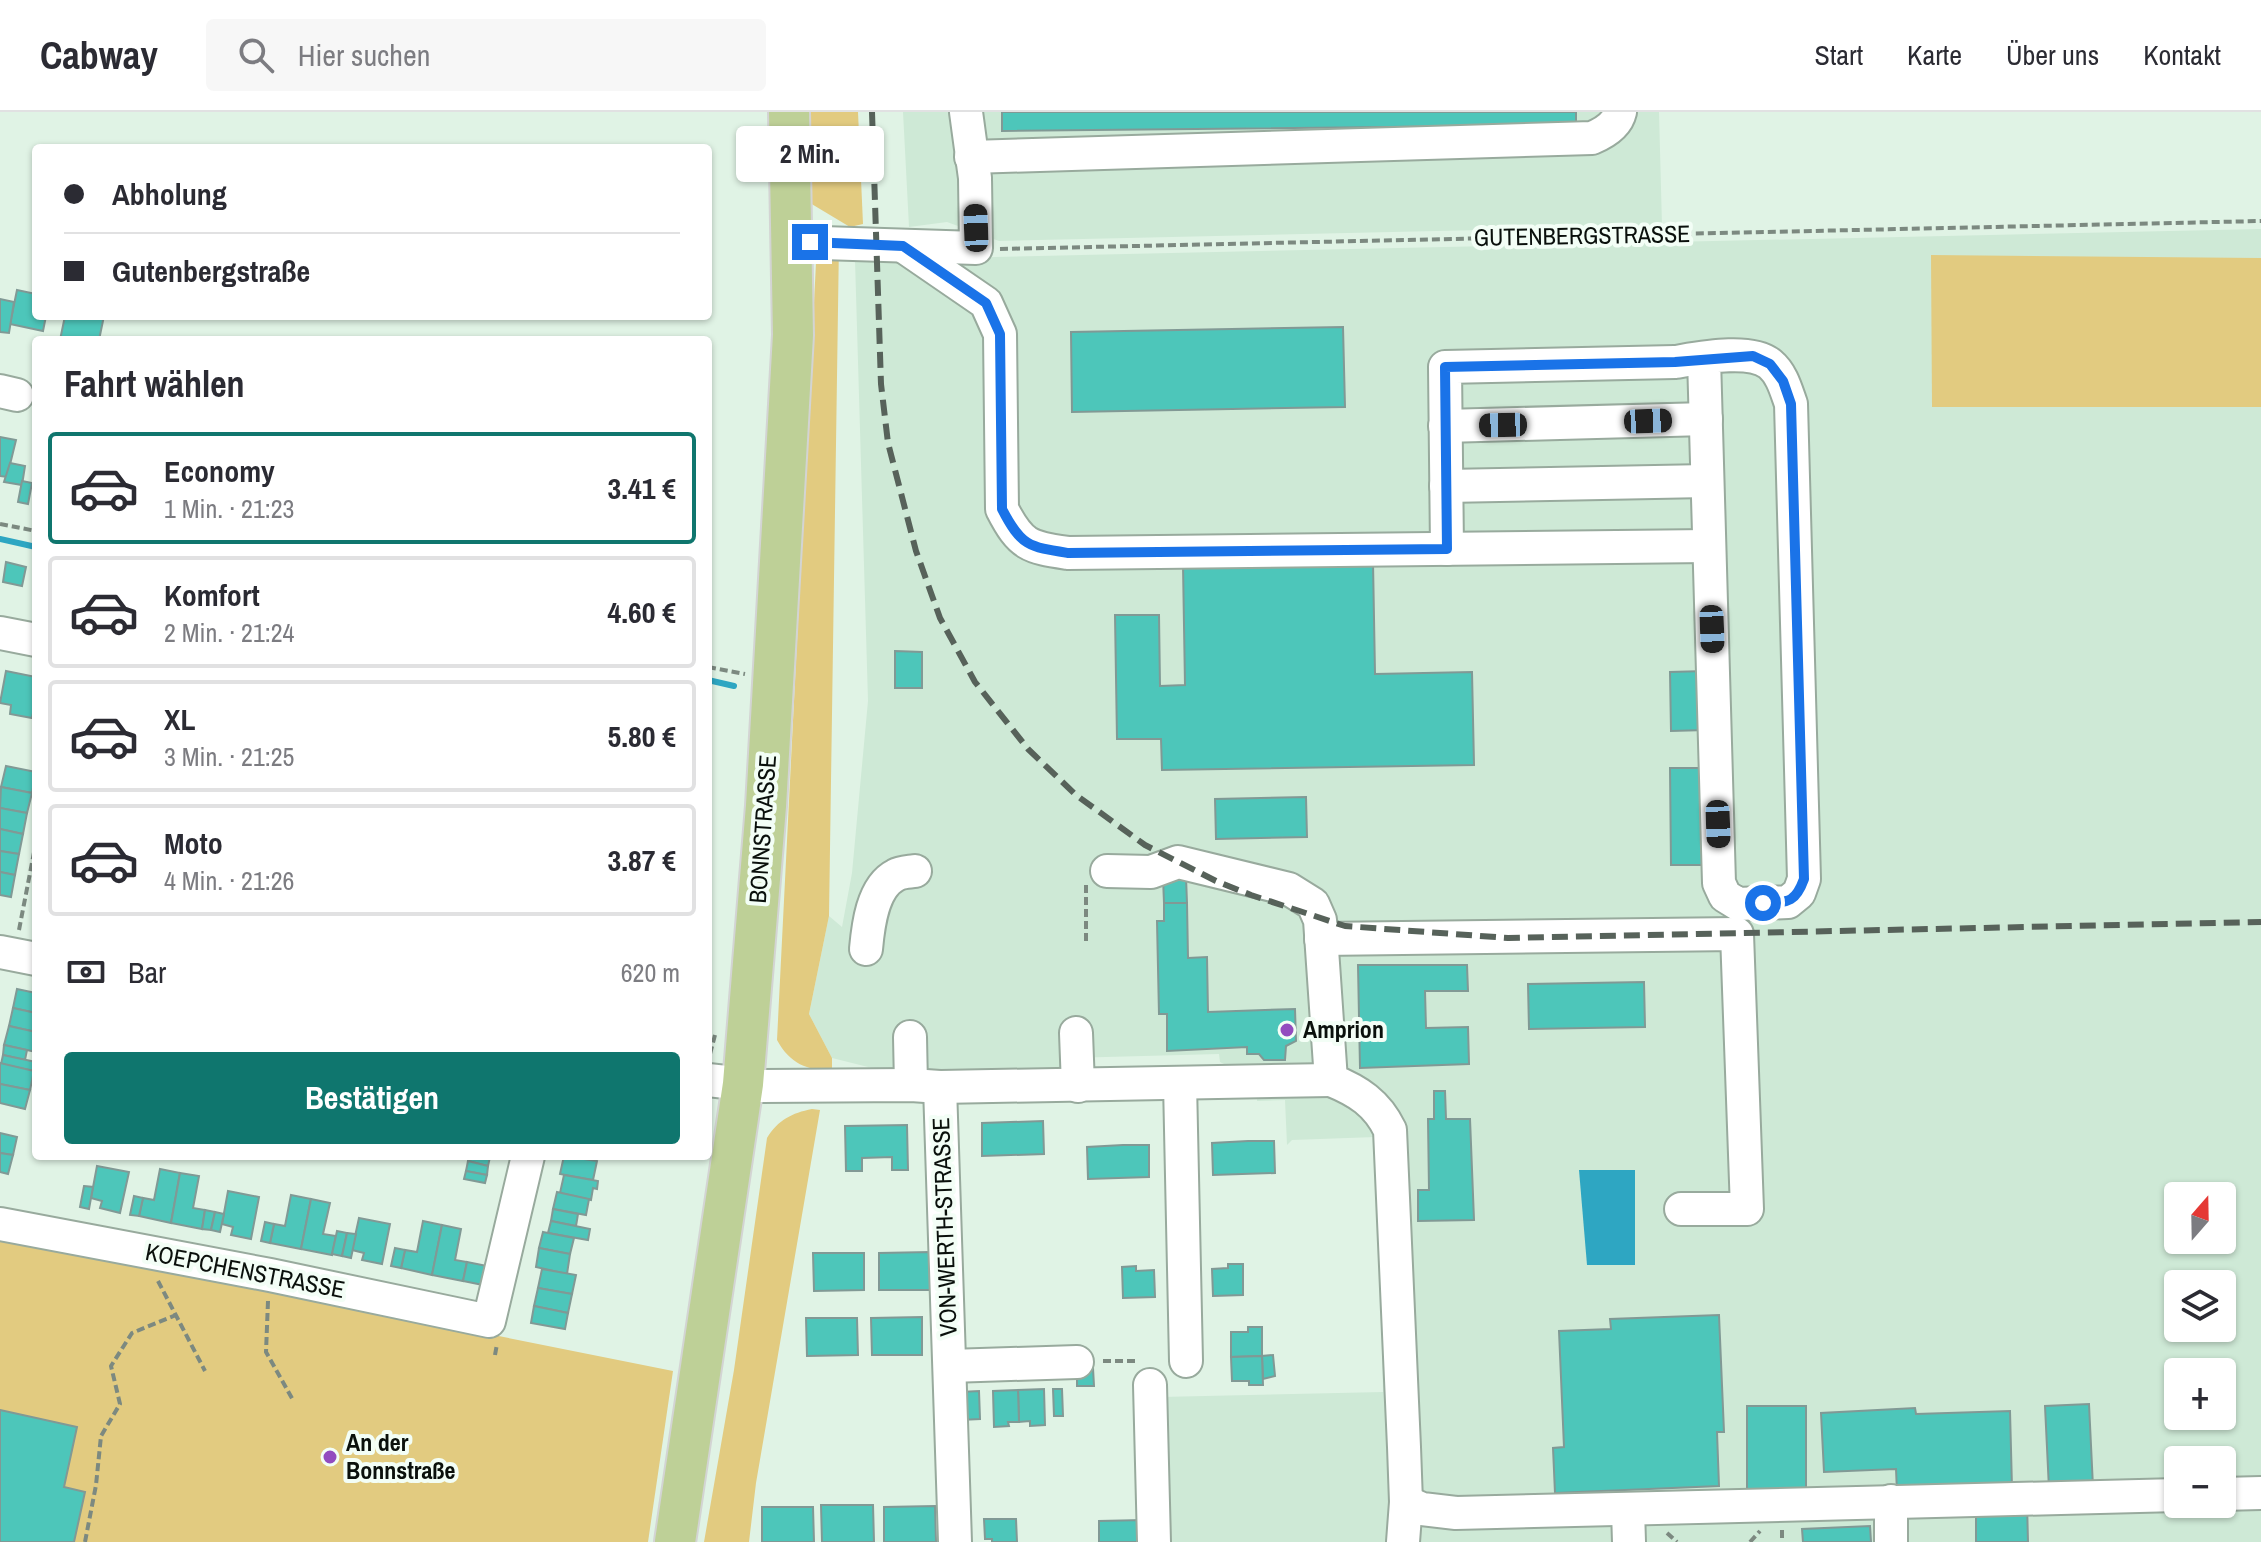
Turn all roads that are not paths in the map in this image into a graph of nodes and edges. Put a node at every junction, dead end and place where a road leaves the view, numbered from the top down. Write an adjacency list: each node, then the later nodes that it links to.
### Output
1 (789, 112): 5 (main road, BONNSTRASSE)
2 (966, 112): 4 (street)
3 (1620, 112): 4 (street)
4 (971, 157): 6 (street)
5 (792, 242): 6 (street); 23 (main road, BONNSTRASSE)
6 (903, 246): 13 (street)
7 (1704, 358): 8 (street); 9 (street); 12 (street)
8 (1706, 419): 9 (street); 10 (street)
9 (1445, 426): 11 (street)
10 (1707, 481): 11 (street); 12 (street)
11 (1446, 486): 13 (street)
12 (1709, 546): 13 (street)
13 (1447, 549)
14 (0, 633): 15 (street)
15 (32, 639)
16 (915, 871): 19 (street)
17 (1107, 871): 18 (street)
18 (1321, 939): 22 (street); 28 (street)
19 (866, 949)
20 (1076, 1033): 26 (street)
21 (910, 1037): 25 (street)
22 (1331, 1080): 24 (street, VON-WERTH-STRASSE); 38 (street)
23 (725, 1082): 25 (street, VON-WERTH-STRASSE); 40 (main road, BONNSTRASSE)
24 (1180, 1083): 26 (street, VON-WERTH-STRASSE); 30 (street)
25 (926, 1086): 26 (street, VON-WERTH-STRASSE); 32 (street, VON-WERTH-STRASSE)
26 (1078, 1086)
27 (527, 1160): 29 (street, KOEPCHENSTRASSE)
28 (1681, 1209)
29 (0, 1224)
30 (1186, 1361)
31 (1077, 1362): 32 (street, VON-WERTH-STRASSE)
32 (950, 1366): 41 (street, VON-WERTH-STRASSE)
33 (1150, 1385): 42 (street)
34 (2261, 1493): 35 (street)
35 (2236, 1494)
36 (2164, 1495): 37 (street)
37 (1891, 1501): 39 (street); 45 (street)
38 (1406, 1502): 39 (street); 43 (street)
39 (1628, 1510): 44 (street)
40 (675, 1542)
41 (955, 1542)
42 (1154, 1542)
43 (1403, 1542)
44 (1629, 1542)
45 (1891, 1542)

